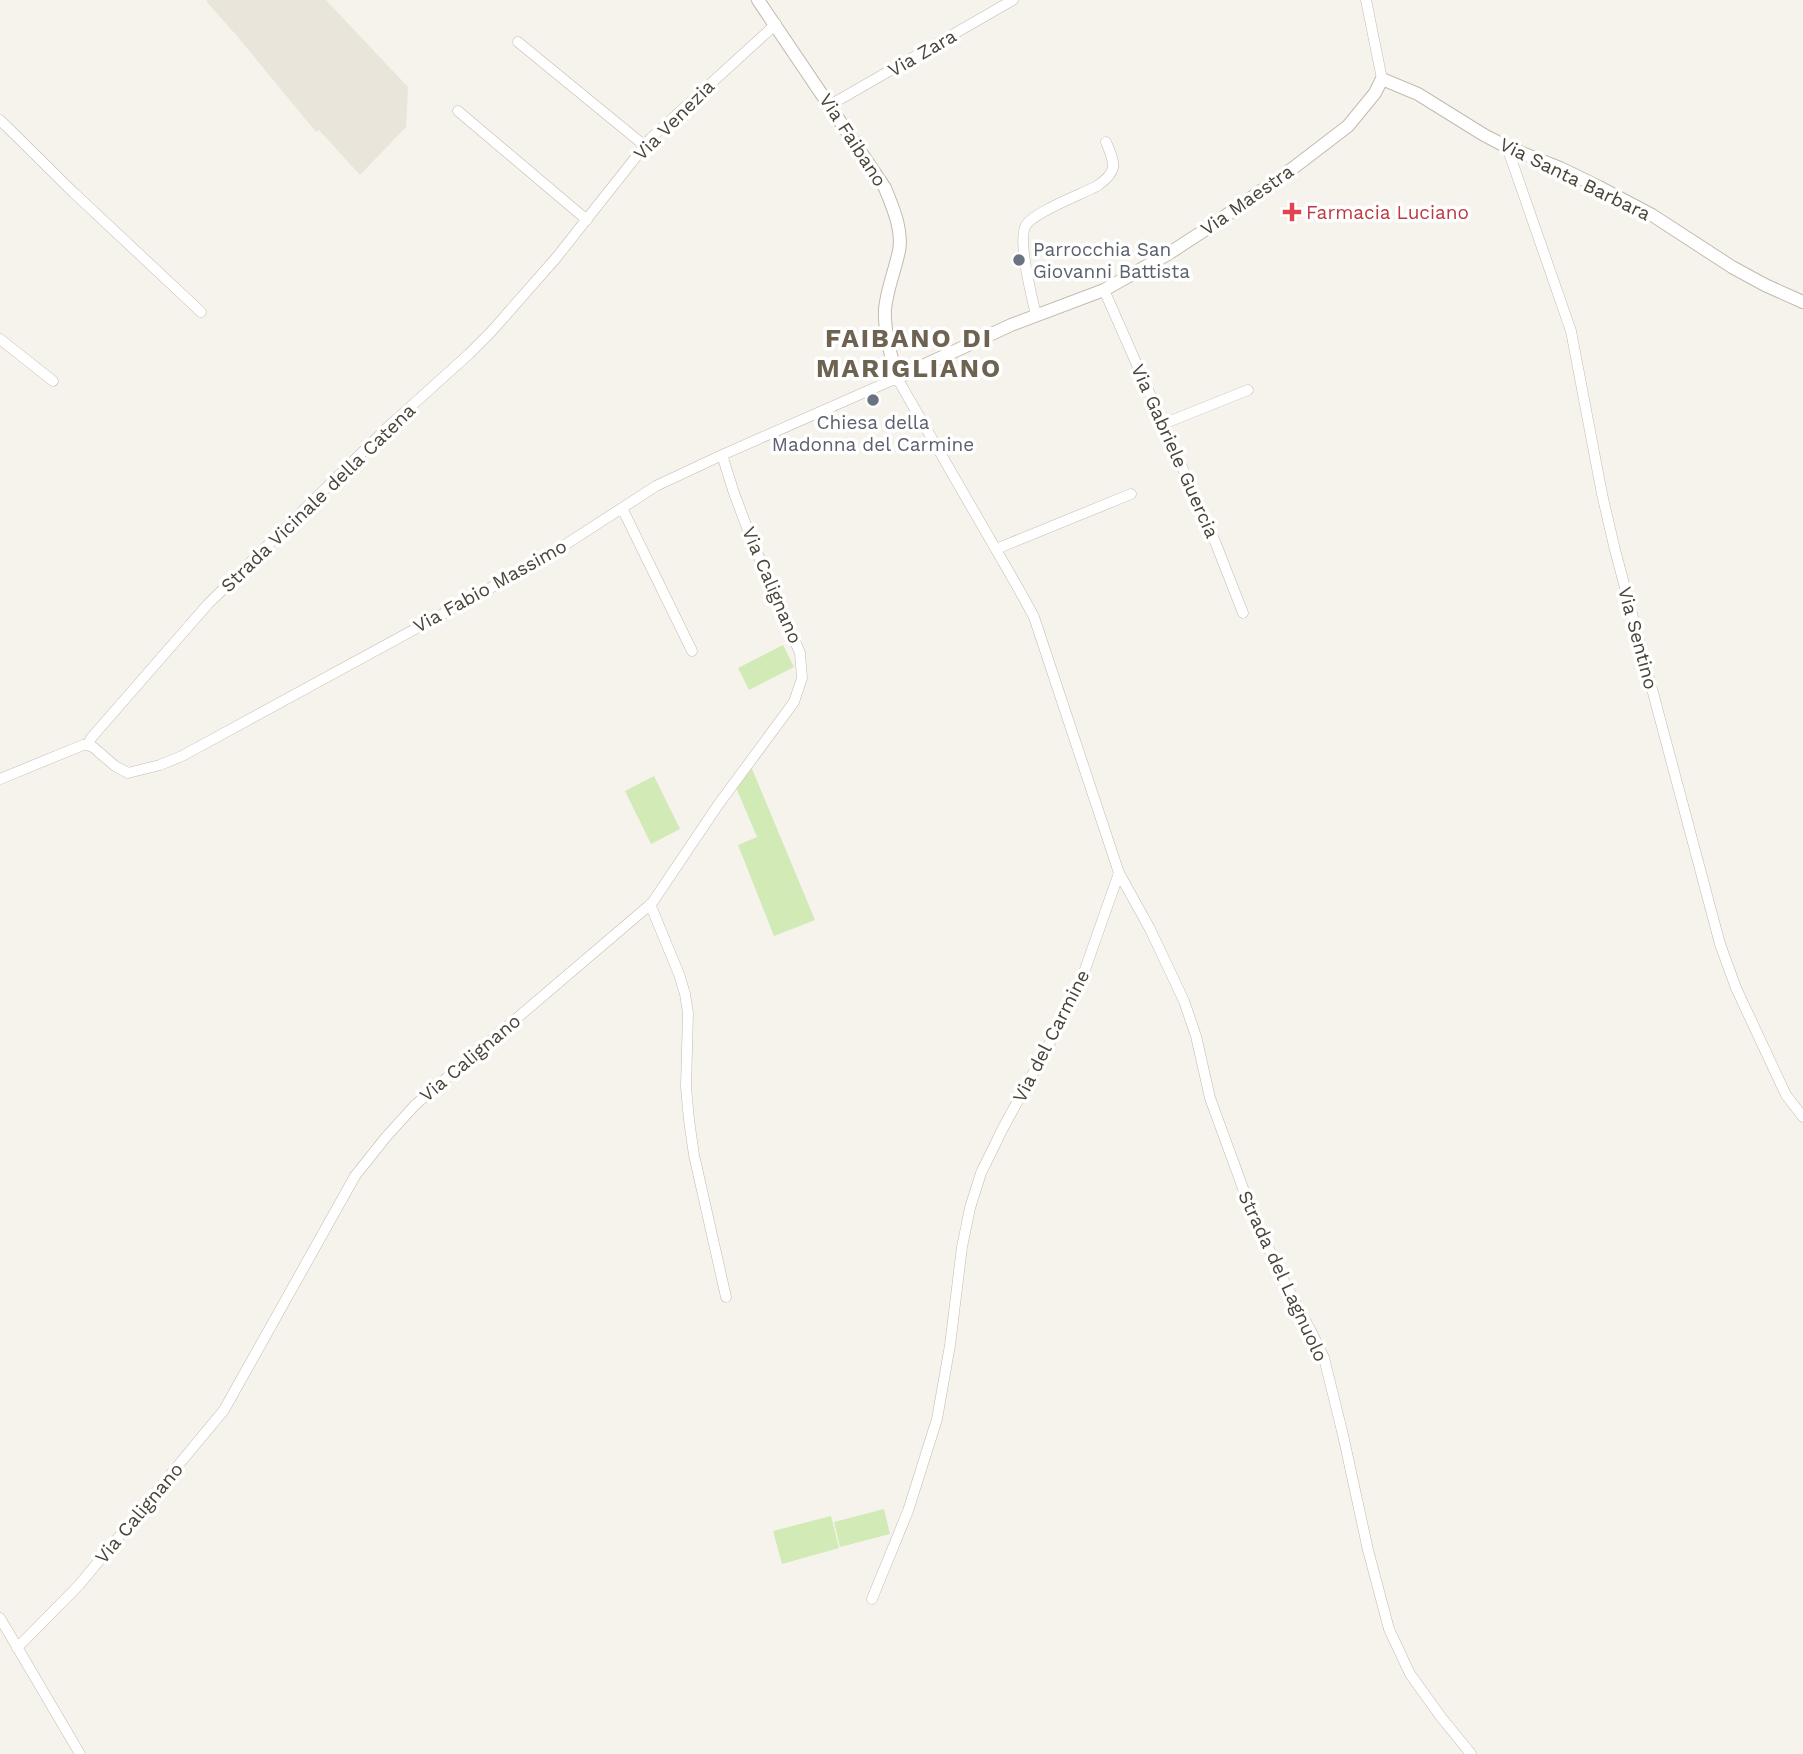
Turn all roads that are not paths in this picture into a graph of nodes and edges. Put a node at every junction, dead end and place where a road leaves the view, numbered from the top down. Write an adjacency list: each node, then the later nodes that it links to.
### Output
1 (758, 0): 4 (street, Via Faibano)
2 (1013, 0): 7 (street, Via Zara)
3 (1366, 0): 6 (street)
4 (776, 24): 7 (street, Via Faibano); 11 (street, Via Venezia)
5 (518, 42): 11 (street)
6 (1382, 79): 12 (street, Via Santa Barbara); 15 (street, Via Maestra)
7 (830, 105): 20 (street, Via Faibano)
8 (458, 111): 13 (street)
9 (0, 120): 17 (street)
10 (1107, 142): 18 (street)
11 (645, 146): 13 (street, Via Venezia)
12 (1507, 147): 16 (street, Via Santa Barbara); 34 (street, Via Sentino)
13 (587, 220): 14 (street, Via Venezia)
14 (556, 258): 30 (street, Strada Vicinale della Catena)
15 (1104, 290): 18 (street, Via Maestra); 23 (street, Via Gabriele Guercia)
16 (1803, 302)
17 (201, 312)
18 (1036, 316): 20 (street, Via Maestra)
19 (0, 340): 21 (street)
20 (897, 378): 24 (street, Via Fabio Massimo); 27 (street)
21 (53, 382)
22 (1248, 390): 23 (street)
23 (1163, 424): 28 (street, Via Gabriele Guercia)
24 (722, 455): 26 (street, Via Fabio Massimo); 33 (street, Via Calignano)
25 (1131, 494): 27 (street)
26 (622, 508): 29 (street); 30 (street, Via Fabio Massimo)
27 (996, 549): 32 (street)
28 (1244, 613)
29 (692, 651)
30 (87, 745): 31 (street)
31 (0, 779)
32 (1119, 873): 36 (street, Via del Carmine); 40 (street, Strada del Lagnuolo)
33 (650, 904): 35 (street); 38 (street, Via Calignano)
34 (1803, 1116)
35 (726, 1297)
36 (872, 1599)
37 (0, 1618): 38 (street)
38 (17, 1648): 39 (street)
39 (80, 1754)
40 (1471, 1754)

